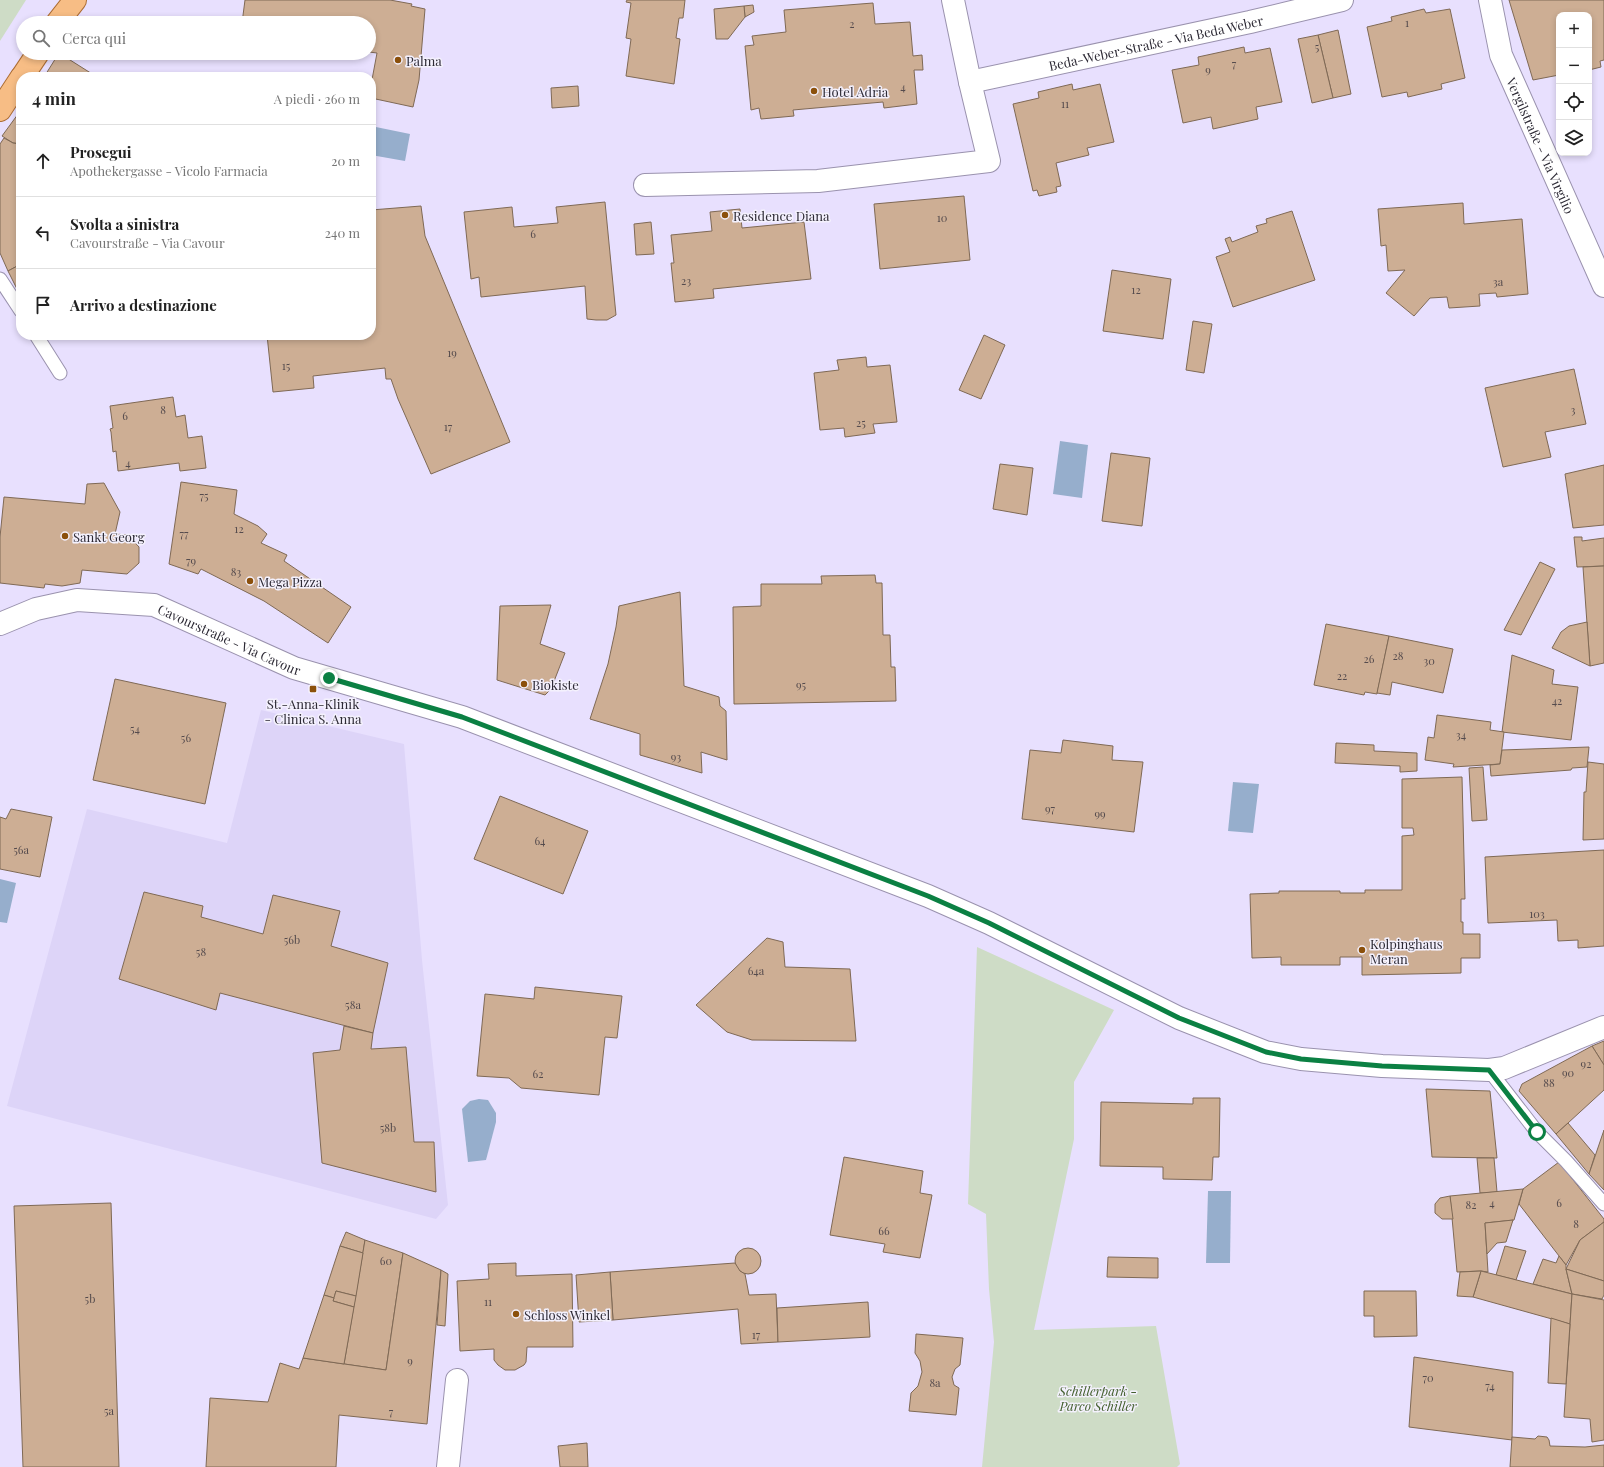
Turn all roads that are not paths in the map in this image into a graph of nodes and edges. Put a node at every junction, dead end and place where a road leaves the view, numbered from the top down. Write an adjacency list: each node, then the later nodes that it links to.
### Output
1 (75, 0): 5 (main road)
2 (953, 0): 8 (street)
3 (1342, 0): 8 (street, Beda-Weber-Straße - Via Beda Weber)
4 (1490, 0): 13 (street, Vergilstraße - Via Virgilio)
5 (63, 16)
6 (33, 60): 7 (main road)
7 (25, 72)
8 (970, 82): 11 (street)
9 (16, 86): 10 (main road)
10 (0, 110)
11 (645, 185)
12 (0, 279): 14 (lane)
13 (1604, 286)
14 (16, 303)
15 (39, 340): 16 (lane)
16 (60, 373)
17 (0, 624): 19 (street, Cavourstraße - Via Cavour)
18 (1604, 1027): 19 (street, Cavourstraße - Via Cavour)
19 (1489, 1070): 20 (lane)
20 (1604, 1204)
21 (456, 1380): 22 (street)
22 (448, 1467)

